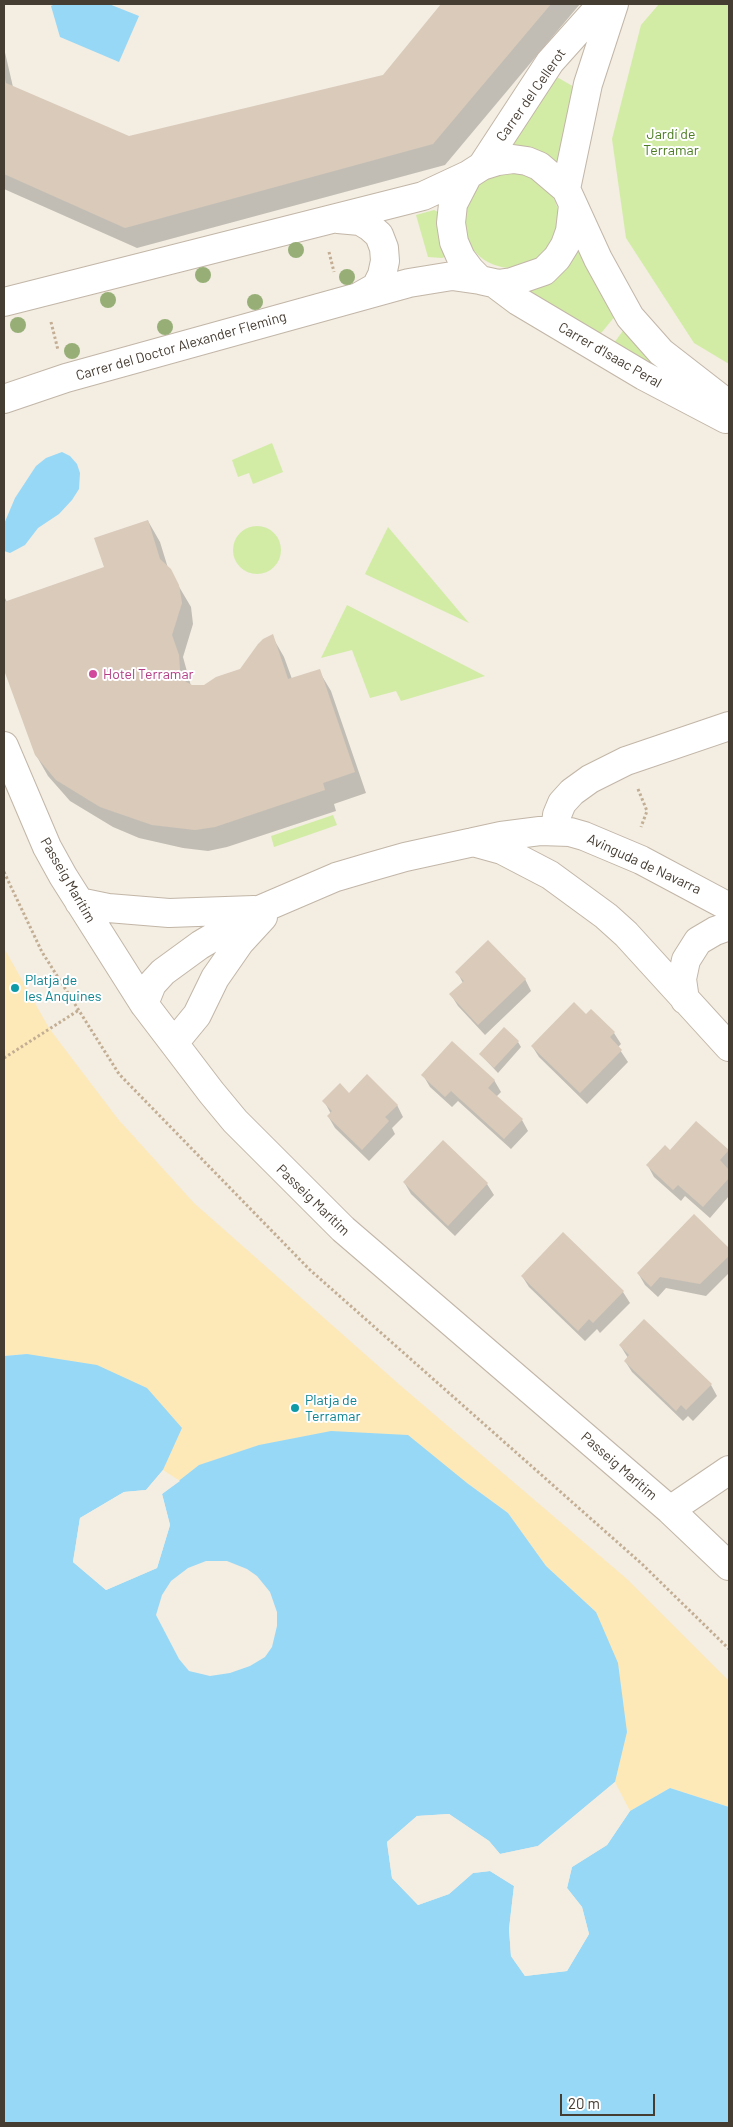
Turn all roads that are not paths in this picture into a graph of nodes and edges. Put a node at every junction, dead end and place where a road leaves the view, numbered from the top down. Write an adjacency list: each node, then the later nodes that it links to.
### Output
1 (602, 4): 3 (street, Carrer del Cellerot)
2 (614, 4): 4 (street)
3 (475, 170): 4 (street); 5 (street, Carrer del Doctor Alexander Fleming); 6 (street)
4 (570, 197): 6 (street); 10 (street, Carrer d'Isaac Peral)
5 (328, 220): 7 (street, Carrer del Doctor Alexander Fleming); 8 (street, Carrer del Doctor Alexander Fleming)
6 (487, 282): 7 (street, Carrer del Doctor Alexander Fleming); 11 (street, Carrer d'Isaac Peral)
7 (351, 299): 9 (street, Carrer del Doctor Alexander Fleming)
8 (4, 302)
9 (4, 399)
10 (729, 405)
11 (729, 420)
12 (729, 726): 14 (street)
13 (4, 746): 16 (street, Passeig Marítim)
14 (555, 831): 15 (street, Avinguda de Navarra); 18 (street, Avinguda de Navarra)
15 (471, 842): 17 (street, Avinguda de Navarra); 20 (street)
16 (79, 902): 17 (street); 21 (street, Passeig Marítim)
17 (270, 905): 21 (street); 22 (street)
18 (729, 907)
19 (729, 926): 20 (street)
20 (685, 1000): 23 (street)
21 (144, 1004): 22 (street, Passeig Marítim)
22 (174, 1043): 25 (street, Passeig Marítim)
23 (729, 1047)
24 (729, 1470): 25 (street)
25 (670, 1510): 26 (street, Passeig Marítim)
26 (729, 1566)

